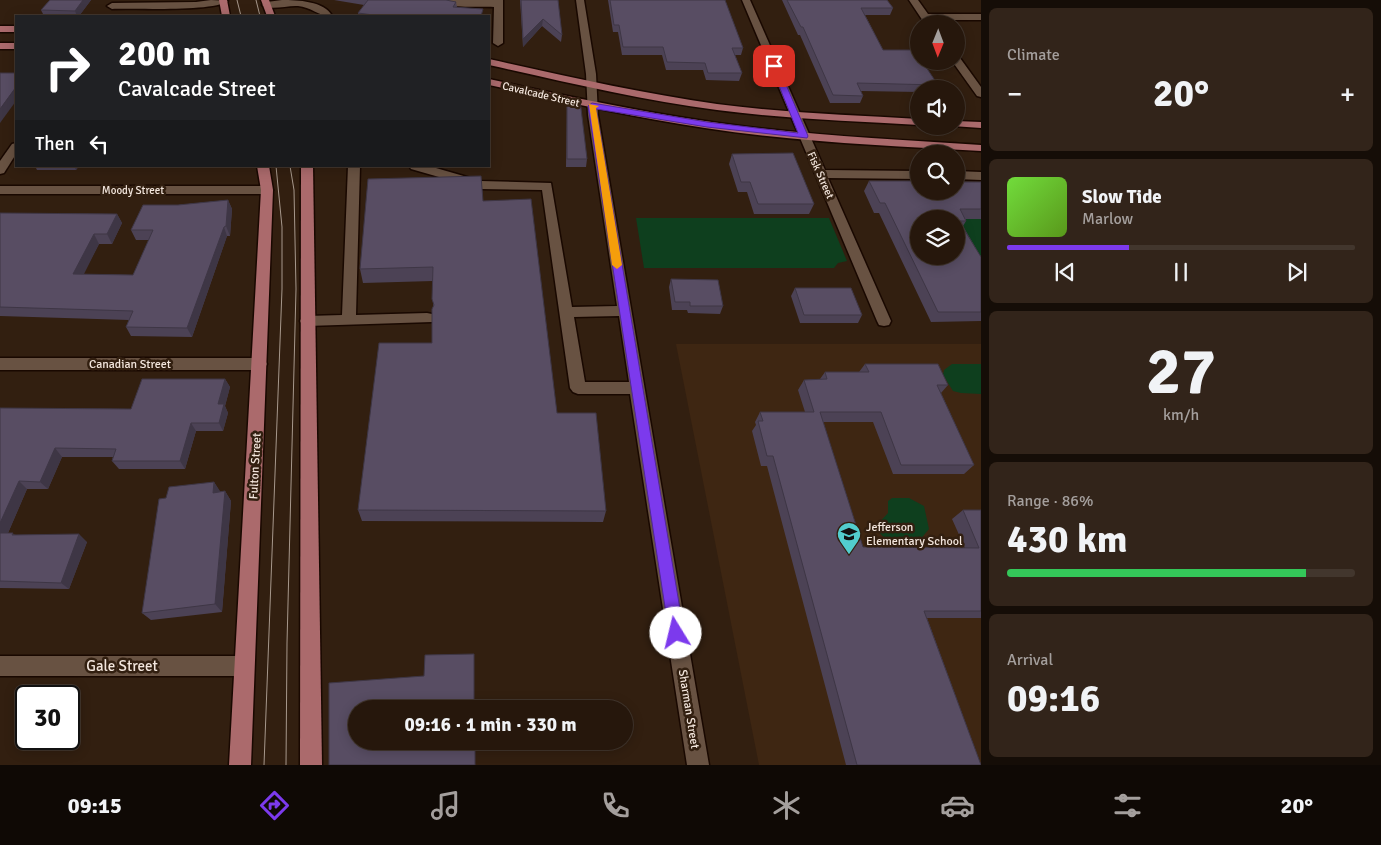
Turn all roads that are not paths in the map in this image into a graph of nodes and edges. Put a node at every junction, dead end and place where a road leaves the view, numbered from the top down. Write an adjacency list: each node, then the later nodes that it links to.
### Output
1 (434, 0): 7 (street)
2 (580, 0): 27 (street, Sharman Street)
3 (746, 0): 30 (street, Fisk Street)
4 (913, 0): 14 (street)
5 (223, 1): 9 (street); 11 (main road)
6 (266, 2): 12 (main road); 13 (street)
7 (499, 2): 21 (street)
8 (114, 3): 9 (street); 10 (street)
9 (142, 3)
10 (105, 15)
11 (226, 15)
12 (271, 15)
13 (327, 15)
14 (924, 15)
15 (965, 17): 16 (street)
16 (969, 17): 17 (street); 18 (street)
17 (981, 17)
18 (981, 26)
19 (0, 29): 20 (main road)
20 (15, 29)
21 (498, 44)
22 (0, 46): 23 (main road)
23 (15, 46)
24 (490, 62): 27 (main road, Cavalcade Street)
25 (965, 67): 28 (street)
26 (490, 82): 29 (main road, Cavalcade Street)
27 (591, 84): 29 (street, Sharman Street); 30 (main road, Cavalcade Street)
28 (981, 93)
29 (592, 106): 34 (main road, Cavalcade Street); 48 (street, Sharman Street)
30 (795, 114): 31 (main road, Cavalcade Street); 34 (street, Fisk Street)
31 (910, 121)
32 (965, 124): 33 (main road)
33 (981, 125)
34 (804, 136): 36 (main road, Cavalcade Street); 42 (street, Fisk Street)
35 (15, 148): 41 (street)
36 (981, 148)
37 (263, 167): 47 (main road, Fulton Street)
38 (307, 167): 52 (main road)
39 (354, 167): 51 (street)
40 (418, 167): 49 (street)
41 (0, 170)
42 (820, 174): 43 (street); 53 (street, Fisk Street)
43 (910, 175)
44 (965, 175): 45 (street)
45 (981, 176)
46 (0, 190): 47 (street, Moody Street)
47 (267, 190): 55 (main road, Fulton Street)
48 (625, 311): 49 (street); 56 (street, Sharman Street)
49 (566, 312): 56 (street)
50 (427, 318): 51 (street)
51 (350, 320): 52 (street)
52 (308, 321): 60 (main road)
53 (884, 322)
54 (0, 364): 55 (street, Canadian Street)
55 (260, 364): 58 (main road, Fulton Street)
56 (637, 388): 61 (street, Sharman Street)
57 (0, 666): 58 (street, Gale Street)
58 (244, 666): 59 (main road, Fulton Street)
59 (240, 765)
60 (311, 765)
61 (698, 765)

